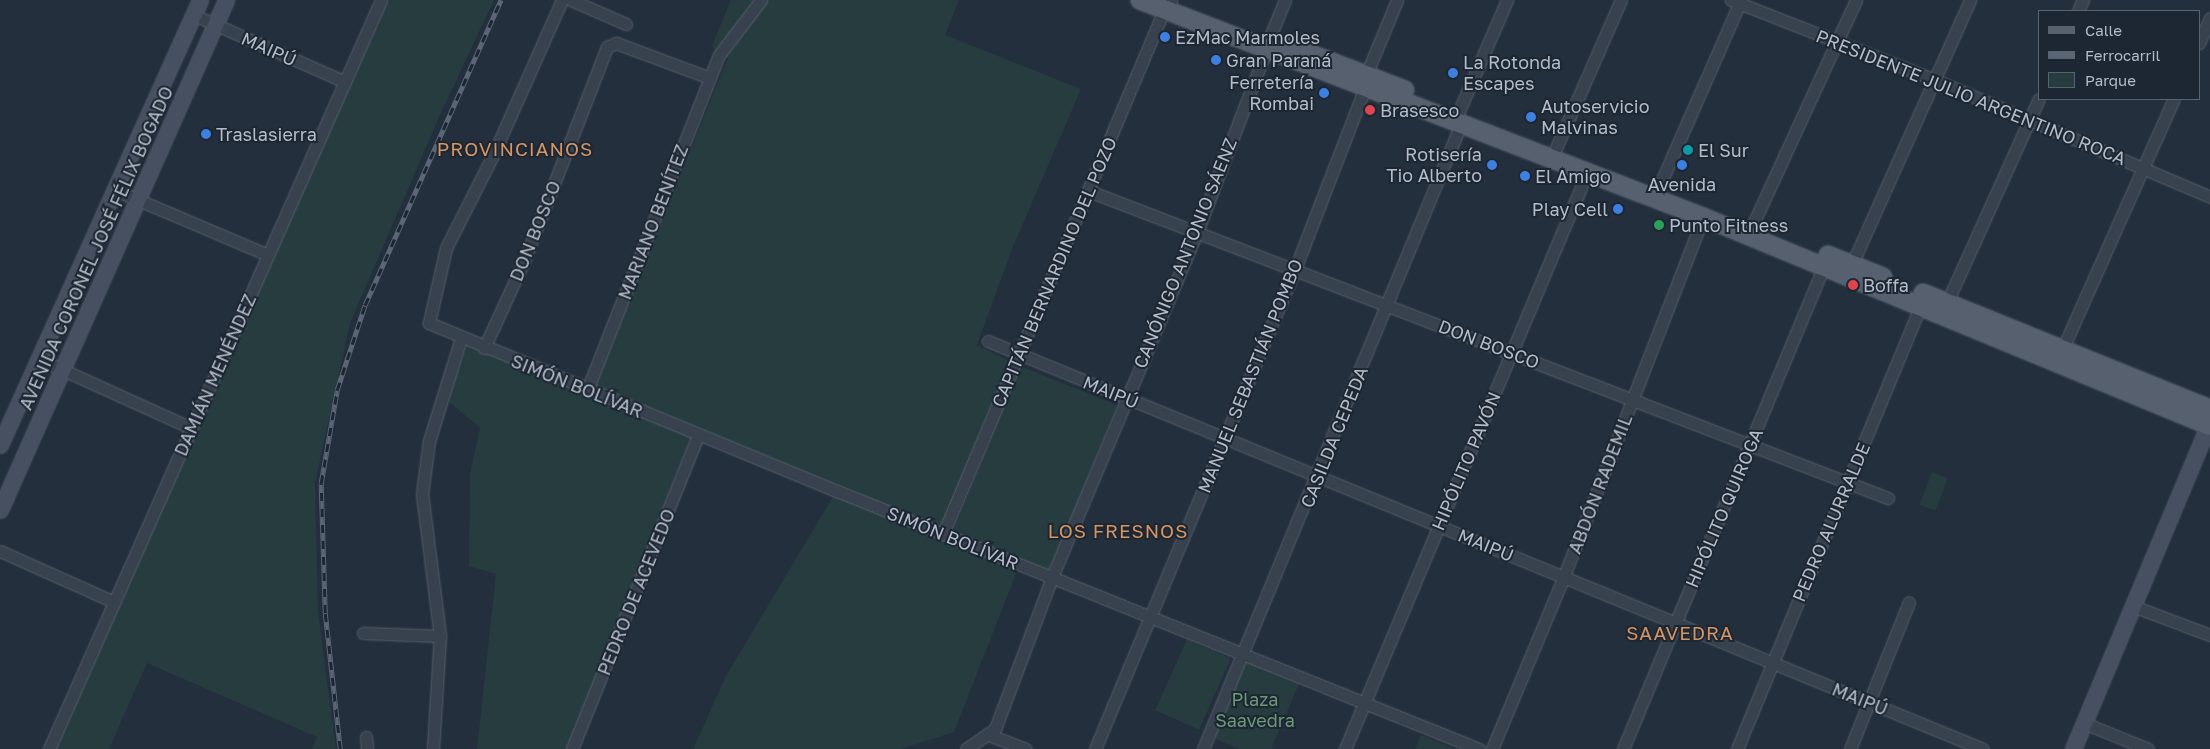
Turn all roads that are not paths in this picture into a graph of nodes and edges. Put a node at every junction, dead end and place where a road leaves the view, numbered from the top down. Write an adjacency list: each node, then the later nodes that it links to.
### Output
1 (200, 0): 16 (main road, AVENIDA CORONEL JOSÉ FÉLIX BOGADO)
2 (226, 0): 19 (main road, AVENIDA CORONEL JOSÉ FÉLIX BOGADO)
3 (381, 0): 26 (street, DAMIÁN MENÉNDEZ)
4 (562, 0): 49 (street, SIMÓN BOLÍVAR)
5 (571, 0): 18 (street)
6 (761, 0): 23 (street, MARIANO BENÍTEZ)
7 (1140, 0): 15 (main road)
8 (1285, 0): 22 (street, CANÓNIGO ANTONIO SÁENZ)
9 (1396, 0): 25 (street, MANUEL SEBASTIÁN POMBO)
10 (1507, 0): 29 (street, CASILDA CEPEDA)
11 (1621, 0): 31 (street)
12 (1856, 0): 20 (street)
13 (1970, 0): 24 (street)
14 (1737, 1): 20 (street, PRESIDENTE JULIO ARGENTINO ROCA); 36 (street)
15 (1168, 3): 22 (main road); 35 (street, CAPITÁN BERNARDINO DEL POZO)
16 (194, 15): 19 (street, MAIPÚ); 34 (main road, AVENIDA CORONEL JOSÉ FÉLIX BOGADO)
17 (2210, 18): 21 (street)
18 (626, 24)
19 (215, 25): 26 (street, MAIPÚ); 38 (main road, AVENIDA CORONEL JOSÉ FÉLIX BOGADO)
20 (1837, 41): 24 (street, PRESIDENTE JULIO ARGENTINO ROCA); 40 (street)
21 (2200, 41)
22 (1267, 44): 25 (main road); 41 (street, CANÓNIGO ANTONIO SÁENZ)
23 (710, 78): 51 (street, DON BOSCO); 57 (street, MARIANO BENÍTEZ)
24 (1934, 80): 30 (street, PRESIDENTE JULIO ARGENTINO ROCA); 43 (street)
25 (1365, 81): 29 (main road); 45 (street, MANUEL SEBASTIÁN POMBO)
26 (345, 82): 42 (street, DAMIÁN MENÉNDEZ)
27 (2039, 100): 30 (street)
28 (2174, 100): 32 (street)
29 (1460, 118): 31 (main road); 33 (main road); 47 (street, CASILDA CEPEDA)
30 (2030, 121): 32 (street, PRESIDENTE JULIO ARGENTINO ROCA); 48 (street)
31 (1556, 148): 36 (main road)
32 (2143, 167): 37 (street, PRESIDENTE JULIO ARGENTINO ROCA); 52 (street)
33 (1587, 173): 36 (main road); 53 (street, HIPÓLITO PAVÓN)
34 (115, 190): 38 (street); 55 (main road, AVENIDA CORONEL JOSÉ FÉLIX BOGADO)
35 (1089, 192): 41 (street, DON BOSCO); 54 (street, CAPITÁN BERNARDINO DEL POZO)
36 (1655, 193): 39 (main road); 40 (main road)
37 (2210, 197)
38 (138, 199): 42 (street); 56 (main road, AVENIDA CORONEL JOSÉ FÉLIX BOGADO)
39 (1703, 217): 44 (main road); 59 (street, ABDÓN RADEMIL)
40 (1753, 224): 43 (main road)
41 (1196, 232): 45 (street, DON BOSCO); 58 (street, CANÓNIGO ANTONIO SÁENZ)
42 (268, 255): 61 (street, DAMIÁN MENÉNDEZ)
43 (1852, 264): 46 (main road)
44 (1824, 266): 46 (main road); 65 (street, HIPÓLITO QUIROGA)
45 (1295, 269): 47 (street, DON BOSCO); 63 (street, MANUEL SEBASTIÁN POMBO)
46 (1923, 300): 48 (main road); 67 (street, PEDRO ALURRALDE)
47 (1388, 306): 53 (street, DON BOSCO); 66 (street, CASILDA CEPEDA)
48 (1944, 308): 52 (main road); 60 (main road)
49 (461, 338): 51 (street, SIMÓN BOLÍVAR); 83 (street)
50 (988, 341): 54 (street, MAIPÚ)
51 (484, 348): 57 (street, SIMÓN BOLÍVAR)
52 (2062, 350): 60 (main road)
53 (1511, 352): 59 (street, DON BOSCO); 71 (street, HIPÓLITO PAVÓN)
54 (1020, 354): 58 (street, MAIPÚ); 72 (street, CAPITÁN BERNARDINO DEL POZO)
55 (39, 359): 56 (street); 64 (main road, AVENIDA CORONEL JOSÉ FÉLIX BOGADO)
56 (62, 371): 61 (street); 68 (main road, AVENIDA CORONEL JOSÉ FÉLIX BOGADO)
57 (587, 390): 62 (street, SIMÓN BOLÍVAR)
58 (1126, 398): 63 (street, MAIPÚ); 75 (street, CANÓNIGO ANTONIO SÁENZ)
59 (1633, 400): 65 (street, DON BOSCO); 74 (street, ABDÓN RADEMIL)
60 (2210, 421): 78 (main road)
61 (191, 428): 76 (street, DAMIÁN MENÉNDEZ)
62 (698, 435): 72 (street, SIMÓN BOLÍVAR); 94 (street, PEDRO DE ACEVEDO)
63 (1225, 437): 66 (street, MAIPÚ); 79 (street, MANUEL SEBASTIÁN POMBO)
64 (0, 445)
65 (1751, 446): 67 (street, DON BOSCO); 80 (street, HIPÓLITO QUIROGA)
66 (1318, 476): 71 (street, MAIPÚ); 84 (street, CASILDA CEPEDA)
67 (1848, 483): 69 (street, DON BOSCO); 85 (street, PEDRO ALURRALDE)
68 (5, 487): 70 (main road, AVENIDA CORONEL JOSÉ FÉLIX BOGADO)
69 (1888, 498)
70 (0, 510)
71 (1439, 526): 74 (street, MAIPÚ); 87 (street, HIPÓLITO PAVÓN)
72 (943, 534): 75 (street, SIMÓN BOLÍVAR)
73 (0, 551): 76 (street)
74 (1564, 576): 80 (street, MAIPÚ); 101 (street, ABDÓN RADEMIL)
75 (1052, 577): 79 (street, SIMÓN BOLÍVAR); 89 (street, CANÓNIGO ANTONIO SÁENZ)
76 (114, 602): 91 (street, DAMIÁN MENÉNDEZ)
77 (1910, 602): 86 (street)
78 (2133, 606): 82 (street); 88 (main road)
79 (1152, 618): 84 (street, SIMÓN BOLÍVAR); 97 (street, MANUEL SEBASTIÁN POMBO)
80 (1675, 622): 85 (street, MAIPÚ); 102 (street, HIPÓLITO QUIROGA)
81 (363, 633): 83 (street)
82 (2210, 635)
83 (440, 636): 93 (street)
84 (1243, 655): 87 (street, SIMÓN BOLÍVAR); 98 (street, CASILDA CEPEDA)
85 (1772, 662): 86 (street, MAIPÚ); 103 (street, PEDRO ALURRALDE)
86 (1869, 702): 104 (street); 105 (street, MAIPÚ)
87 (1364, 704): 99 (street, HIPÓLITO PAVÓN); 100 (street, SIMÓN BOLÍVAR)
88 (2084, 724): 106 (main road); 107 (street)
89 (989, 735): 95 (street, CANÓNIGO ANTONIO SÁENZ); 96 (street)
90 (366, 737): 92 (street)
91 (49, 749)
92 (367, 749)
93 (433, 749)
94 (572, 749)
95 (966, 749)
96 (1026, 749)
97 (1095, 749)
98 (1203, 749)
99 (1345, 749)
100 (1479, 749)
101 (1492, 749)
102 (1623, 749)
103 (1737, 749)
104 (1850, 749)
105 (1983, 749)
106 (2073, 749)
107 (2148, 749)

